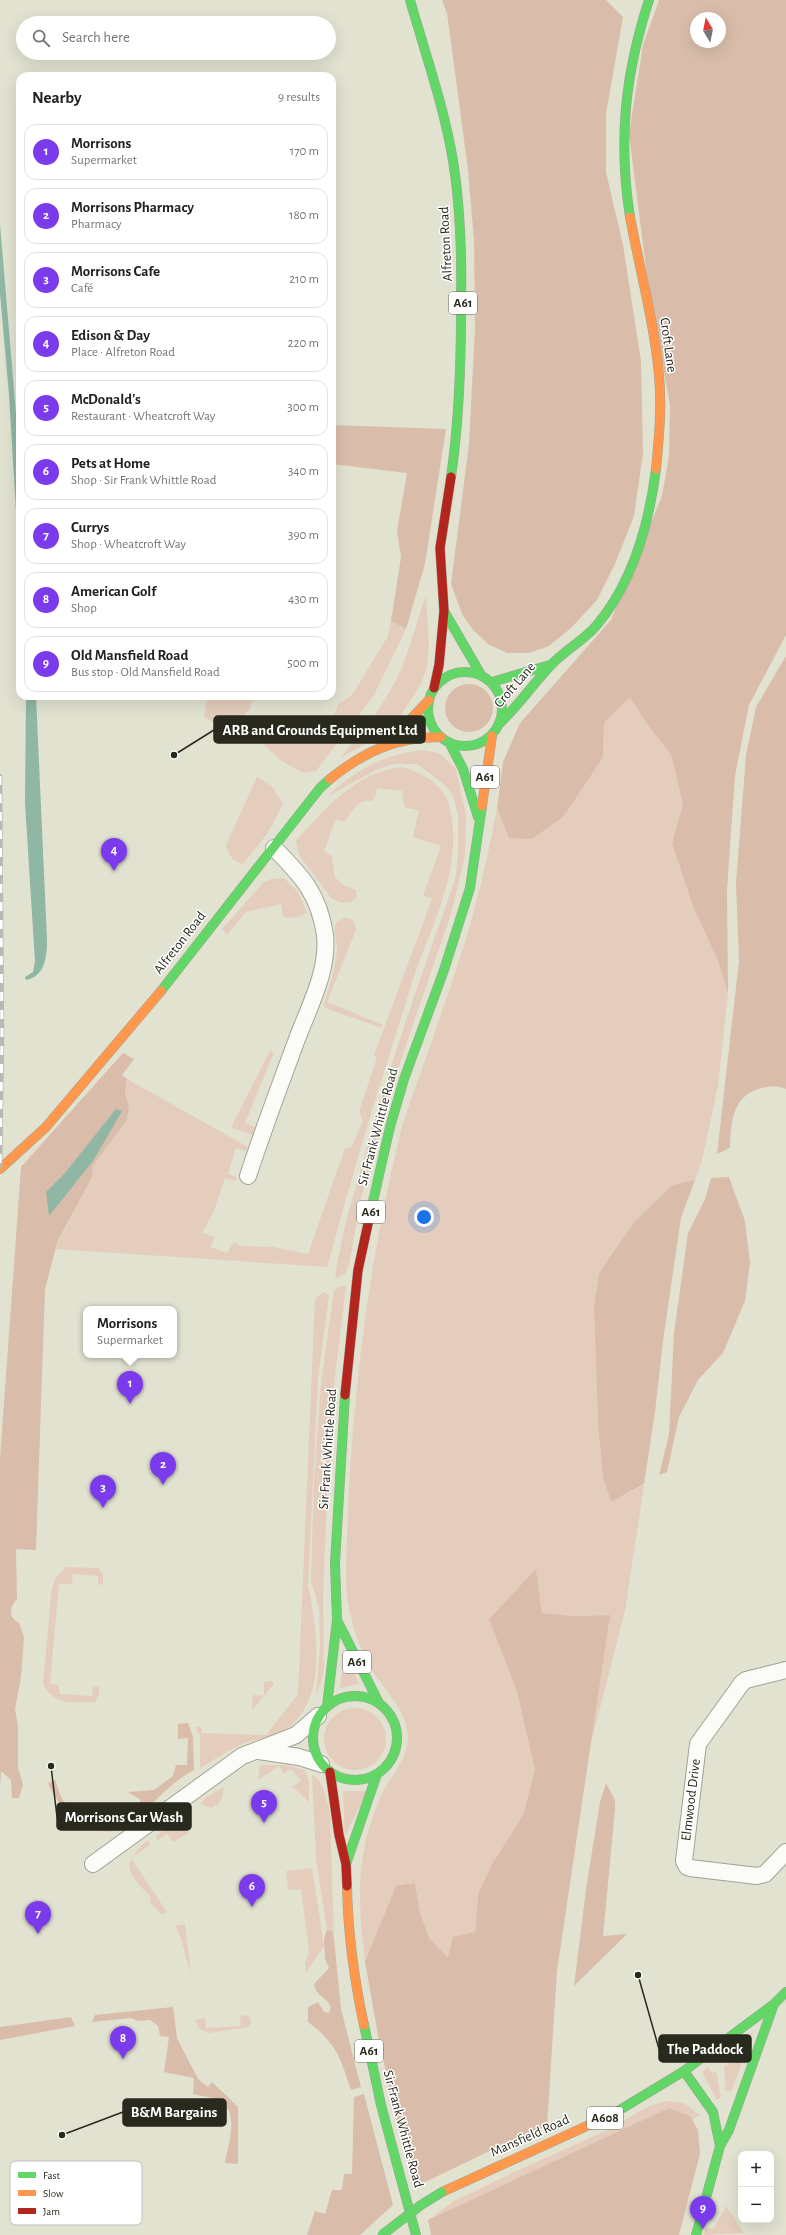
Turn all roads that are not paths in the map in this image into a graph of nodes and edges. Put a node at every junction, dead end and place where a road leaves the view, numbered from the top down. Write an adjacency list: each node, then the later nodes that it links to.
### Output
1 (410, 0): 3 (main road, Alfreton Road / A61)
2 (649, 0): 4 (main road, Croft Lane)
3 (444, 611): 5 (main road, Alfreton Road / A61); 7 (main road, Alfreton Road / A61)
4 (550, 665): 6 (main road, Croft Lane); 9 (main road, Croft Lane)
5 (480, 672): 6 (main road); 7 (main road)
6 (492, 682): 9 (main road)
7 (434, 688): 8 (main road)
8 (429, 700): 11 (main road); 13 (main road, Alfreton Road)
9 (500, 723): 10 (main road)
10 (492, 736): 12 (main road); 14 (main road, Sir Frank Whittle Road / A61)
11 (440, 737): 12 (main road); 13 (main road, Alfreton Road)
12 (449, 742): 14 (main road, Sir Frank Whittle Road / A61)
13 (388, 743): 15 (main road, Alfreton Road)
14 (478, 818): 18 (main road, Sir Frank Whittle Road / A61)
15 (274, 848): 16 (main road, Alfreton Road); 17 (street)
16 (0, 1169)
17 (248, 1176)
18 (337, 1620): 20 (main road, Sir Frank Whittle Road / A61); 21 (main road, Sir Frank Whittle Road / A61)
19 (786, 1670): 25 (street, Elmwood Drive)
20 (379, 1703): 21 (main road); 24 (main road)
21 (322, 1711): 22 (street); 23 (main road)
22 (256, 1750): 23 (street); 26 (street)
23 (326, 1768): 24 (main road); 27 (main road, Sir Frank Whittle Road / A61)
24 (377, 1774): 27 (main road, Sir Frank Whittle Road / A61)
25 (786, 1852)
26 (93, 1864)
27 (346, 1864): 33 (main road, Sir Frank Whittle Road / A61)
28 (786, 1992): 29 (main road, Mansfield Road / A608)
29 (774, 2004): 30 (main road, Mansfield Road / A608); 31 (main road)
30 (684, 2071): 31 (main road); 32 (main road, Mansfield Road / A608, bridge)
31 (720, 2146): 34 (main road)
32 (382, 2235)
33 (416, 2235)
34 (696, 2235)

